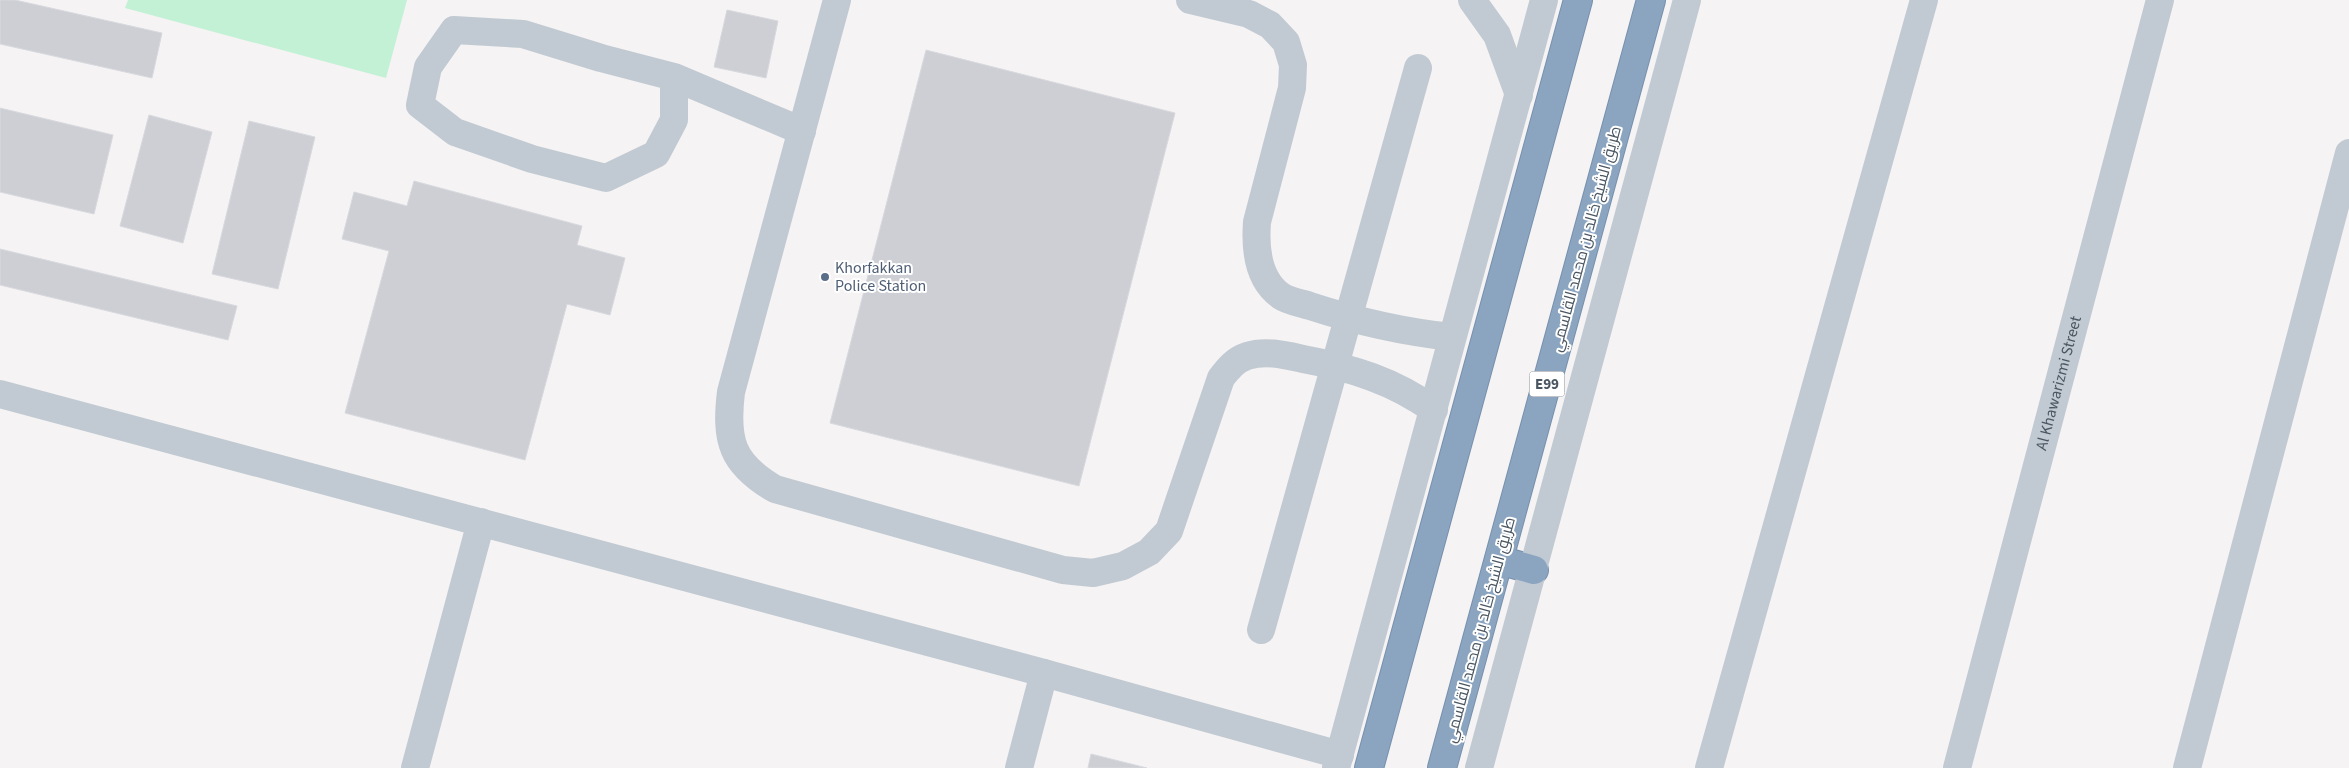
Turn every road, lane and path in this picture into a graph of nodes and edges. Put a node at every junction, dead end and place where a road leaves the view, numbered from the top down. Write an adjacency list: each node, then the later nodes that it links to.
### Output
1 (837, 0): 13 (street)
2 (1190, 0): 15 (street)
3 (1472, 0): 12 (street)
4 (1544, 0): 12 (street)
5 (1578, 0): 28 (highway)
6 (1651, 0): 21 (highway, طريق الشيخ خالد بن محمد القاسمي / E99)
7 (1686, 0): 22 (street)
8 (1924, 0): 31 (street)
9 (2160, 0): 32 (street, Al Khawarizmi Street)
10 (1418, 68): 15 (street)
11 (674, 77): 11 (street); 13 (street)
12 (1519, 95): 16 (street)
13 (802, 131): 17 (street)
14 (2349, 154): 33 (street)
15 (1348, 317): 16 (street); 17 (street)
16 (1452, 337): 19 (street)
17 (1335, 365): 19 (street); 23 (street)
18 (0, 394): 20 (street)
19 (1434, 410): 25 (street)
20 (481, 522): 24 (street); 26 (street)
21 (1499, 560): 22 (highway); 29 (highway, طريق الشيخ خالد بن محمد القاسمي / E99)
22 (1534, 570): 30 (street)
23 (1261, 630)
24 (1044, 673): 25 (street); 27 (street)
25 (1338, 761)
26 (415, 768)
27 (1019, 768)
28 (1369, 768)
29 (1442, 768)
30 (1479, 768)
31 (1709, 768)
32 (1957, 768)
33 (2187, 768)

